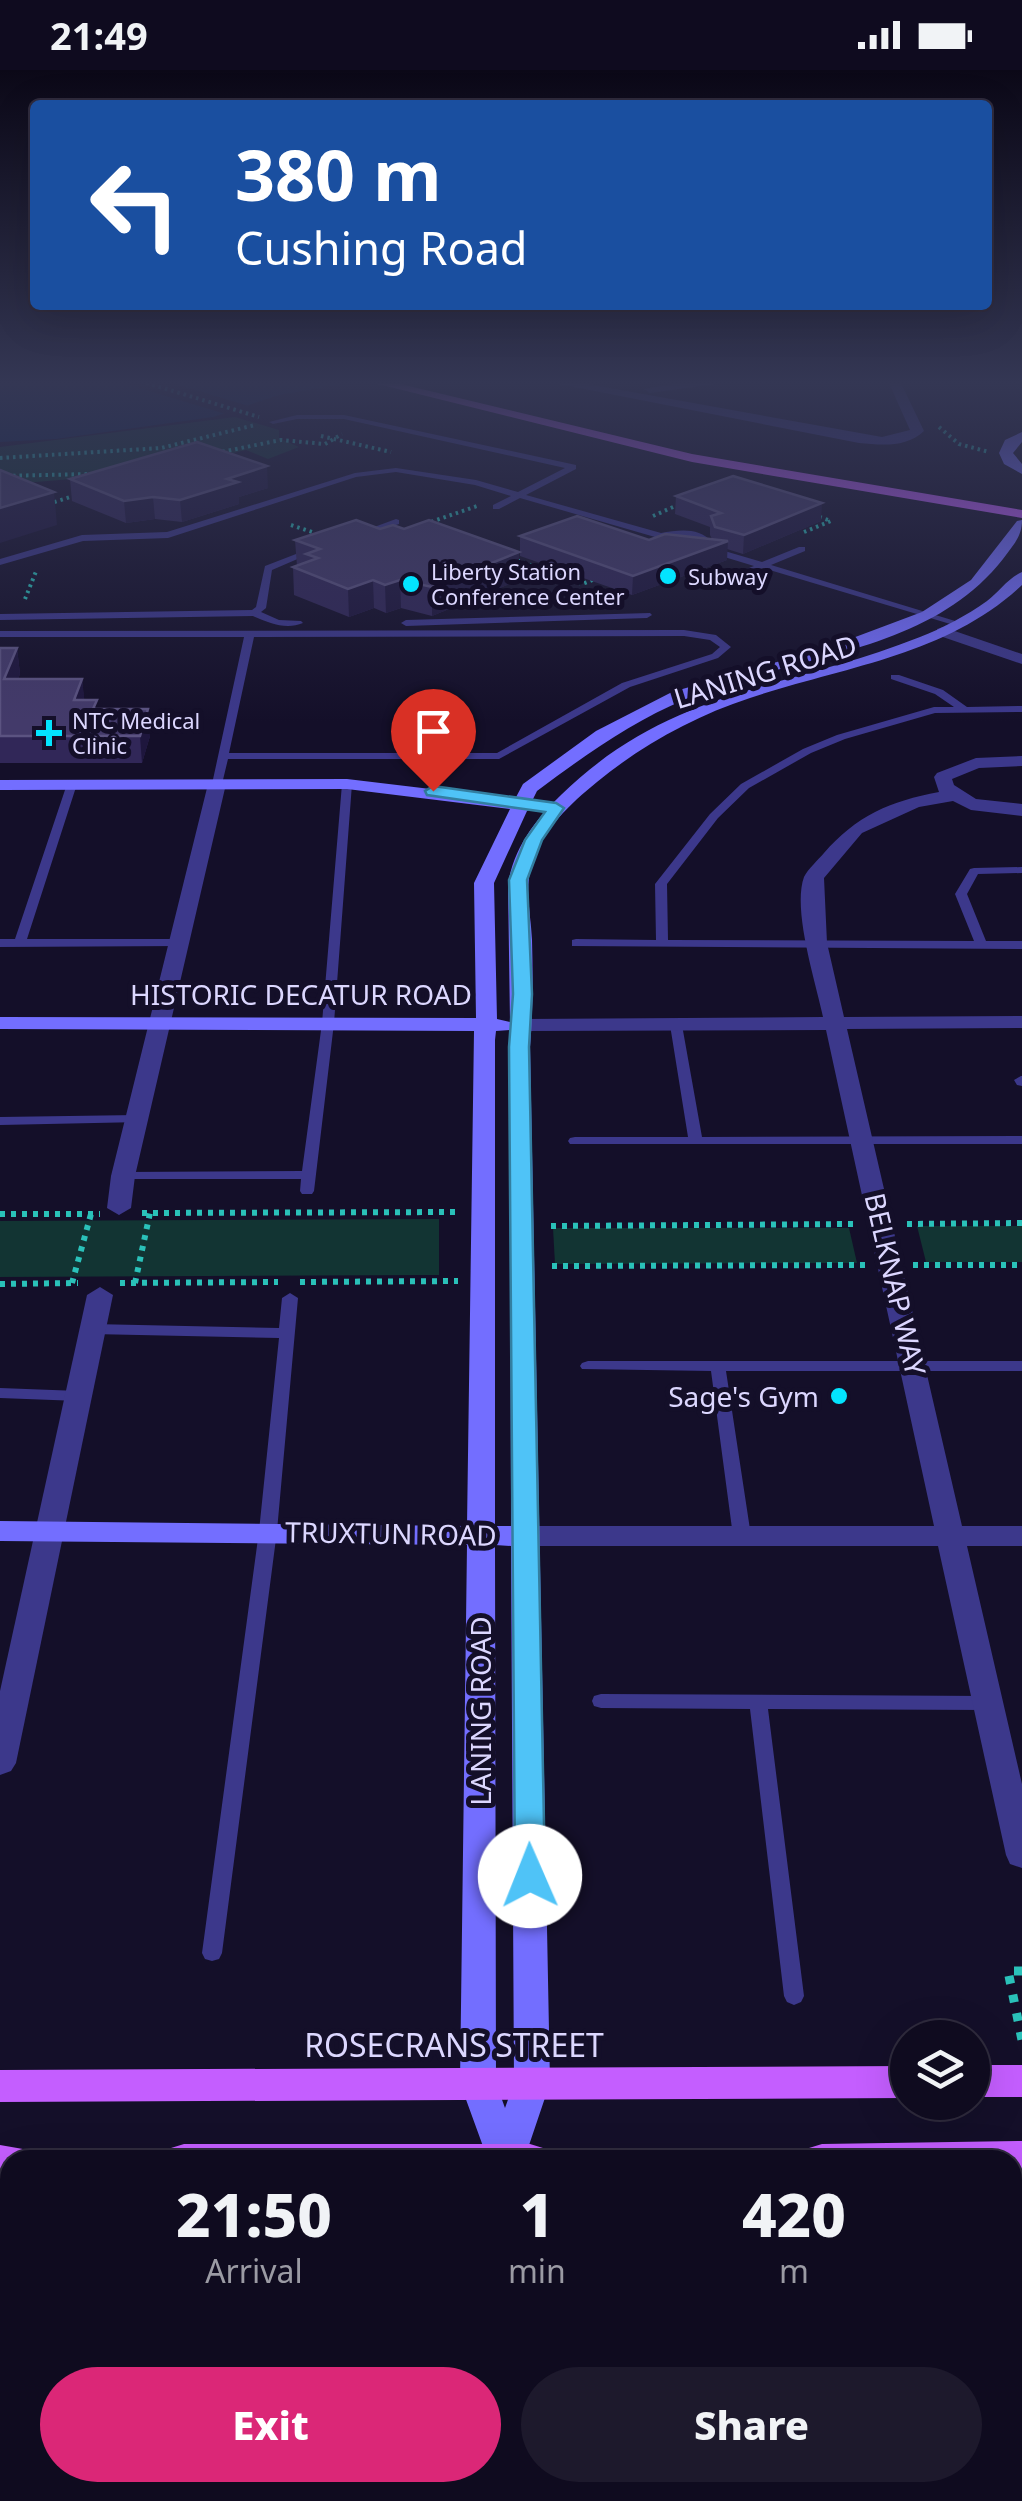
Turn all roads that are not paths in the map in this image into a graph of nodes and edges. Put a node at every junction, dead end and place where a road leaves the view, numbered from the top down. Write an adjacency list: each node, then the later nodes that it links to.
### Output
1 (303, 494): 13 (lane)
2 (907, 494): 5 (main road)
3 (522, 495): 4 (lane); 8 (lane)
4 (491, 505)
5 (1022, 514)
6 (396, 522): 9 (lane)
7 (1022, 524): 19 (street, LANING ROAD)
8 (661, 536): 11 (lane); 11 (lane)
9 (348, 538)
10 (319, 548): 17 (lane)
11 (702, 548): 14 (lane)
12 (802, 549): 14 (lane)
13 (0, 562)
14 (762, 565): 16 (lane); 19 (lane)
15 (1022, 577): 21 (street, LANING ROAD)
16 (732, 578)
17 (254, 614): 18 (lane); 20 (lane)
18 (647, 615)
19 (928, 615): 21 (lane); 35 (street, LANING ROAD)
20 (0, 616)
21 (952, 628): 24 (street); 36 (street, LANING ROAD)
22 (250, 633): 23 (lane); 28 (lane); 28 (lane)
23 (0, 634)
24 (1022, 659)
25 (895, 676): 26 (lane)
26 (963, 708): 27 (lane); 40 (lane)
27 (1022, 709)
28 (223, 756): 32 (lane)
29 (1022, 761): 34 (street)
30 (0, 784): 31 (street)
31 (72, 784): 32 (street); 42 (lane)
32 (217, 784): 33 (street); 39 (street)
33 (347, 784): 35 (street); 50 (lane)
34 (952, 795): 37 (street); 44 (street, BELKNAP WAY)
35 (520, 804): 36 (street); 51 (street, LANING ROAD)
36 (556, 808): 53 (street, LANING ROAD)
37 (1022, 810)
38 (1022, 870): 45 (lane)
39 (179, 942): 42 (lane); 49 (street)
40 (662, 942): 43 (lane); 44 (lane)
41 (0, 943): 42 (lane)
42 (20, 943)
43 (576, 943)
44 (818, 943): 45 (lane); 54 (street, BELKNAP WAY)
45 (981, 943): 46 (lane)
46 (1022, 945)
47 (1022, 1022): 54 (street, HISTORIC DECATUR ROAD)
48 (0, 1023): 49 (street, HISTORIC DECATUR ROAD)
49 (160, 1023): 50 (street, HISTORIC DECATUR ROAD); 55 (street)
50 (328, 1023): 51 (street, HISTORIC DECATUR ROAD); 61 (lane)
51 (486, 1024): 53 (street, HISTORIC DECATUR ROAD); 76 (street, LANING ROAD)
52 (676, 1024): 53 (street, HISTORIC DECATUR ROAD); 54 (street, HISTORIC DECATUR ROAD); 57 (lane)
53 (522, 1025): 77 (street, LANING ROAD)
54 (838, 1025): 58 (street, BELKNAP WAY)
55 (137, 1120): 56 (lane); 61 (street)
56 (0, 1121)
57 (696, 1140): 58 (lane); 60 (lane)
58 (864, 1140): 59 (lane); 70 (street, BELKNAP WAY)
59 (1022, 1140)
60 (574, 1141)
61 (124, 1176): 62 (street)
62 (120, 1212)
63 (97, 1287): 65 (street)
64 (290, 1298): 66 (lane)
65 (92, 1329): 66 (lane); 72 (street)
66 (286, 1333): 74 (lane)
67 (588, 1366): 69 (lane)
68 (1022, 1366): 70 (lane)
69 (718, 1367): 70 (lane); 78 (lane)
70 (914, 1368): 80 (street, BELKNAP WAY)
71 (0, 1393): 72 (lane)
72 (79, 1396): 73 (street)
73 (49, 1531): 74 (street, TRUXTUN ROAD); 75 (street, TRUXTUN ROAD); 84 (street)
74 (268, 1531): 76 (street, TRUXTUN ROAD); 86 (lane)
75 (0, 1532)
76 (482, 1534): 77 (street, TRUXTUN ROAD); 91 (street, LANING ROAD)
77 (526, 1536): 78 (street, TRUXTUN ROAD); 92 (street, LANING ROAD)
78 (742, 1536): 80 (street, TRUXTUN ROAD)
79 (1022, 1536): 80 (street, TRUXTUN ROAD)
80 (952, 1537): 83 (street, BELKNAP WAY)
81 (601, 1701): 82 (lane)
82 (758, 1702): 83 (lane); 87 (lane)
83 (988, 1703): 85 (street, BELKNAP WAY)
84 (0, 1763)
85 (1022, 1855)
86 (212, 1954)
87 (794, 1996)
88 (1022, 2081): 90 (main road)
89 (890, 2082): 92 (main road, ROSECRANS STREET)
90 (990, 2082)
91 (478, 2083): 92 (main road, ROSECRANS STREET); 93 (main road, ROSECRANS STREET); 94 (street, LANING ROAD)
92 (532, 2083): 95 (street, LANING ROAD)
93 (0, 2086)
94 (509, 2150)
95 (516, 2150)

